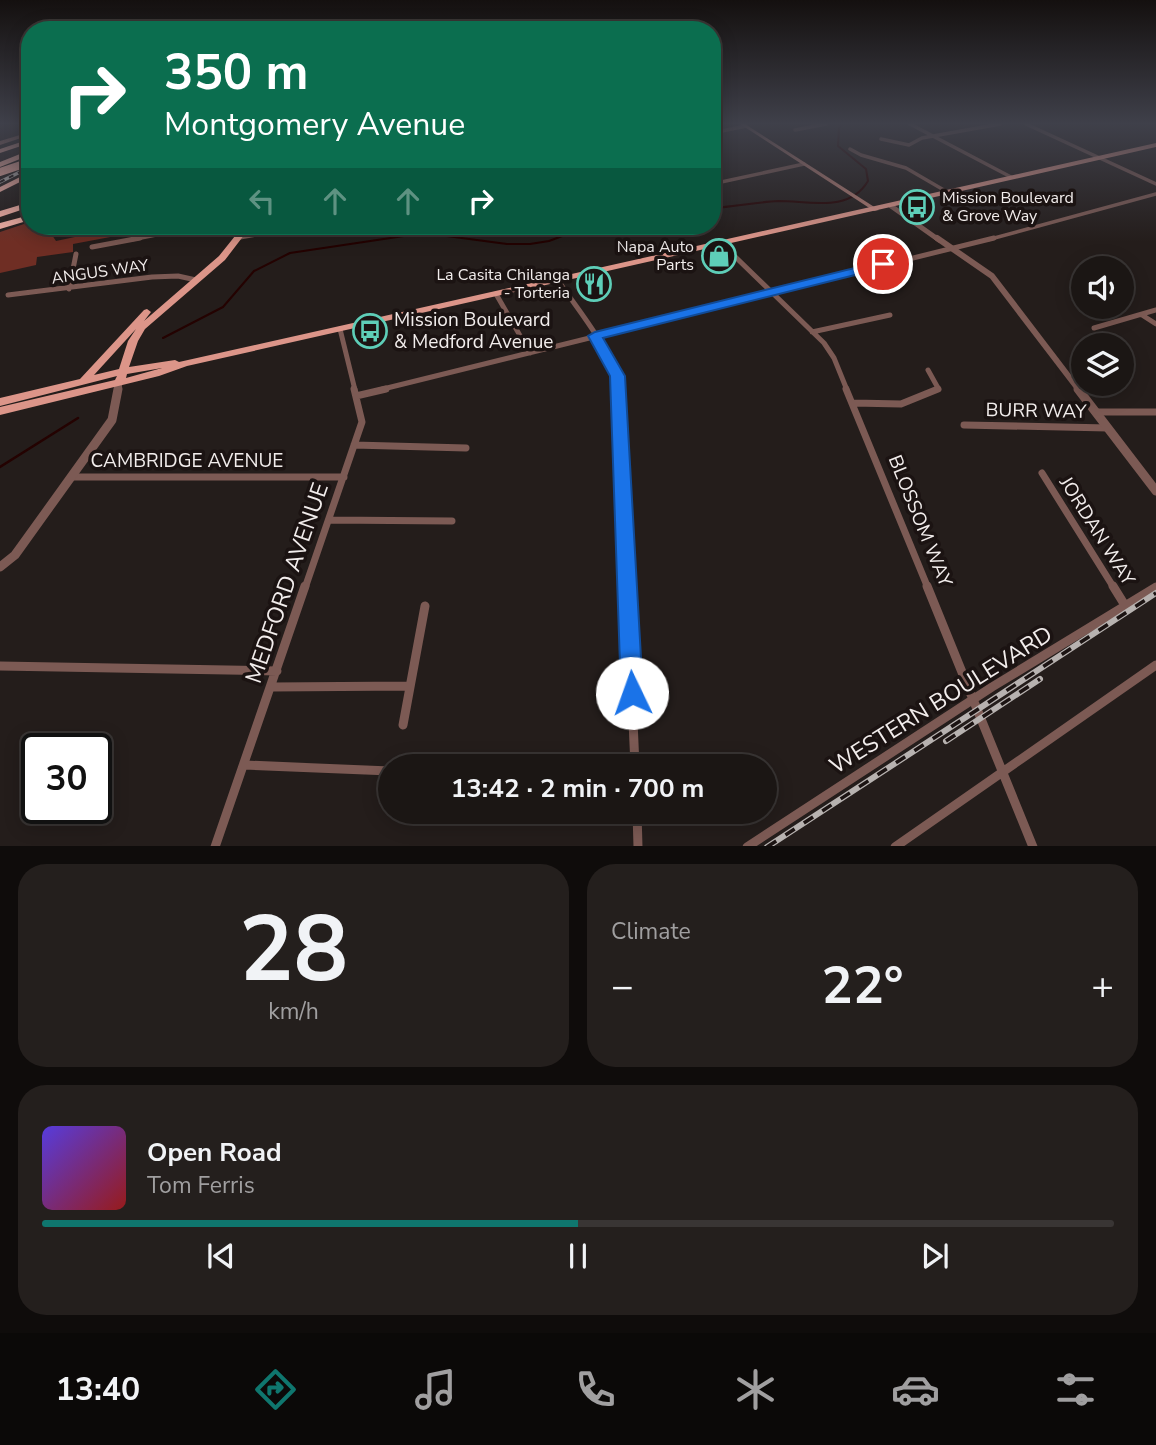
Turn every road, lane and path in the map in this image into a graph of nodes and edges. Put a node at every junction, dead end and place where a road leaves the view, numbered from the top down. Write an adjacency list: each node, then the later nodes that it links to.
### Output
1 (891, 163): 14 (street)
2 (986, 163): 10 (street)
3 (1070, 163): 10 (main road)
4 (1113, 163): 12 (street)
5 (21, 164): 8 (highway)
6 (804, 164): 11 (street); 18 (main road)
7 (21, 172): 8 (highway)
8 (0, 173)
9 (21, 177): 13 (highway)
10 (1011, 177): 14 (main road)
11 (721, 182)
12 (1156, 184)
13 (0, 190)
14 (950, 193): 16 (main road)
15 (1156, 194): 29 (street)
16 (891, 206): 18 (main road); 29 (street)
17 (21, 208): 20 (highway)
18 (876, 209): 27 (main road)
19 (21, 214): 20 (highway)
20 (0, 217)
21 (21, 220): 22 (highway)
22 (0, 226)
23 (154, 235): 28 (street)
24 (241, 235): 26 (main road)
25 (256, 235): 26 (street)
26 (239, 238): 31 (main road)
27 (722, 244): 32 (main road); 34 (street, BLOSSOM WAY)
28 (92, 247)
29 (952, 247): 34 (street); 57 (street)
30 (76, 254): 33 (street)
31 (196, 280): 33 (street, ANGUS WAY); 45 (main road); 46 (main road)
32 (558, 280): 35 (main road); 44 (street)
33 (69, 289): 36 (street, ANGUS WAY)
34 (771, 291): 43 (street, BLOSSOM WAY); 44 (street)
35 (496, 294): 41 (main road); 47 (street)
36 (8, 295)
37 (1156, 310): 38 (street)
38 (1142, 314): 40 (street); 42 (street)
39 (890, 315): 43 (street)
40 (1156, 324)
41 (340, 328): 48 (main road); 53 (street, MEDFORD AVENUE)
42 (1094, 328)
43 (812, 332): 55 (street, BLOSSOM WAY)
44 (595, 336): 47 (street); 80 (street)
45 (120, 342): 51 (main road); 52 (main road)
46 (129, 353): 49 (main road); 51 (main road)
47 (530, 353): 53 (street)
48 (185, 363): 49 (main road); 51 (main road)
49 (159, 364): 51 (main road)
50 (928, 370): 55 (street)
51 (120, 375): 52 (main road); 56 (main road); 64 (street)
52 (83, 381): 54 (main road)
53 (356, 396): 61 (street, MEDFORD AVENUE)
54 (0, 402)
55 (854, 403): 78 (street, BLOSSOM WAY)
56 (0, 411)
57 (1095, 412): 58 (street); 60 (street)
58 (1156, 412)
59 (964, 425): 60 (street, BURR WAY)
60 (1108, 428): 66 (street)
61 (354, 445): 62 (street); 65 (street, MEDFORD AVENUE)
62 (466, 448)
63 (1042, 473): 72 (street, JORDAN WAY)
64 (73, 477): 65 (street, CAMBRIDGE AVENUE); 69 (street)
65 (344, 477): 67 (street, MEDFORD AVENUE)
66 (1156, 491)
67 (329, 520): 68 (street); 75 (street, MEDFORD AVENUE)
68 (452, 521)
69 (0, 567)
70 (1156, 587): 72 (street, WESTERN BOULEVARD)
71 (425, 606): 76 (street)
72 (1125, 607): 78 (street, WESTERN BOULEVARD)
73 (1156, 665): 83 (street)
74 (0, 666): 75 (street)
75 (278, 671): 77 (street, MEDFORD AVENUE)
76 (410, 686): 77 (street); 79 (street)
77 (272, 687): 81 (street, MEDFORD AVENUE)
78 (973, 700): 83 (street, BLOSSOM WAY); 87 (street, WESTERN BOULEVARD)
79 (403, 725)
80 (634, 754)
81 (244, 765): 82 (street); 85 (street, MEDFORD AVENUE)
82 (378, 771)
83 (1004, 773): 88 (street); 89 (street, BLOSSOM WAY)
84 (637, 824): 86 (street)
85 (215, 846)
86 (638, 846)
87 (747, 846)
88 (895, 846)
89 (1034, 846)

